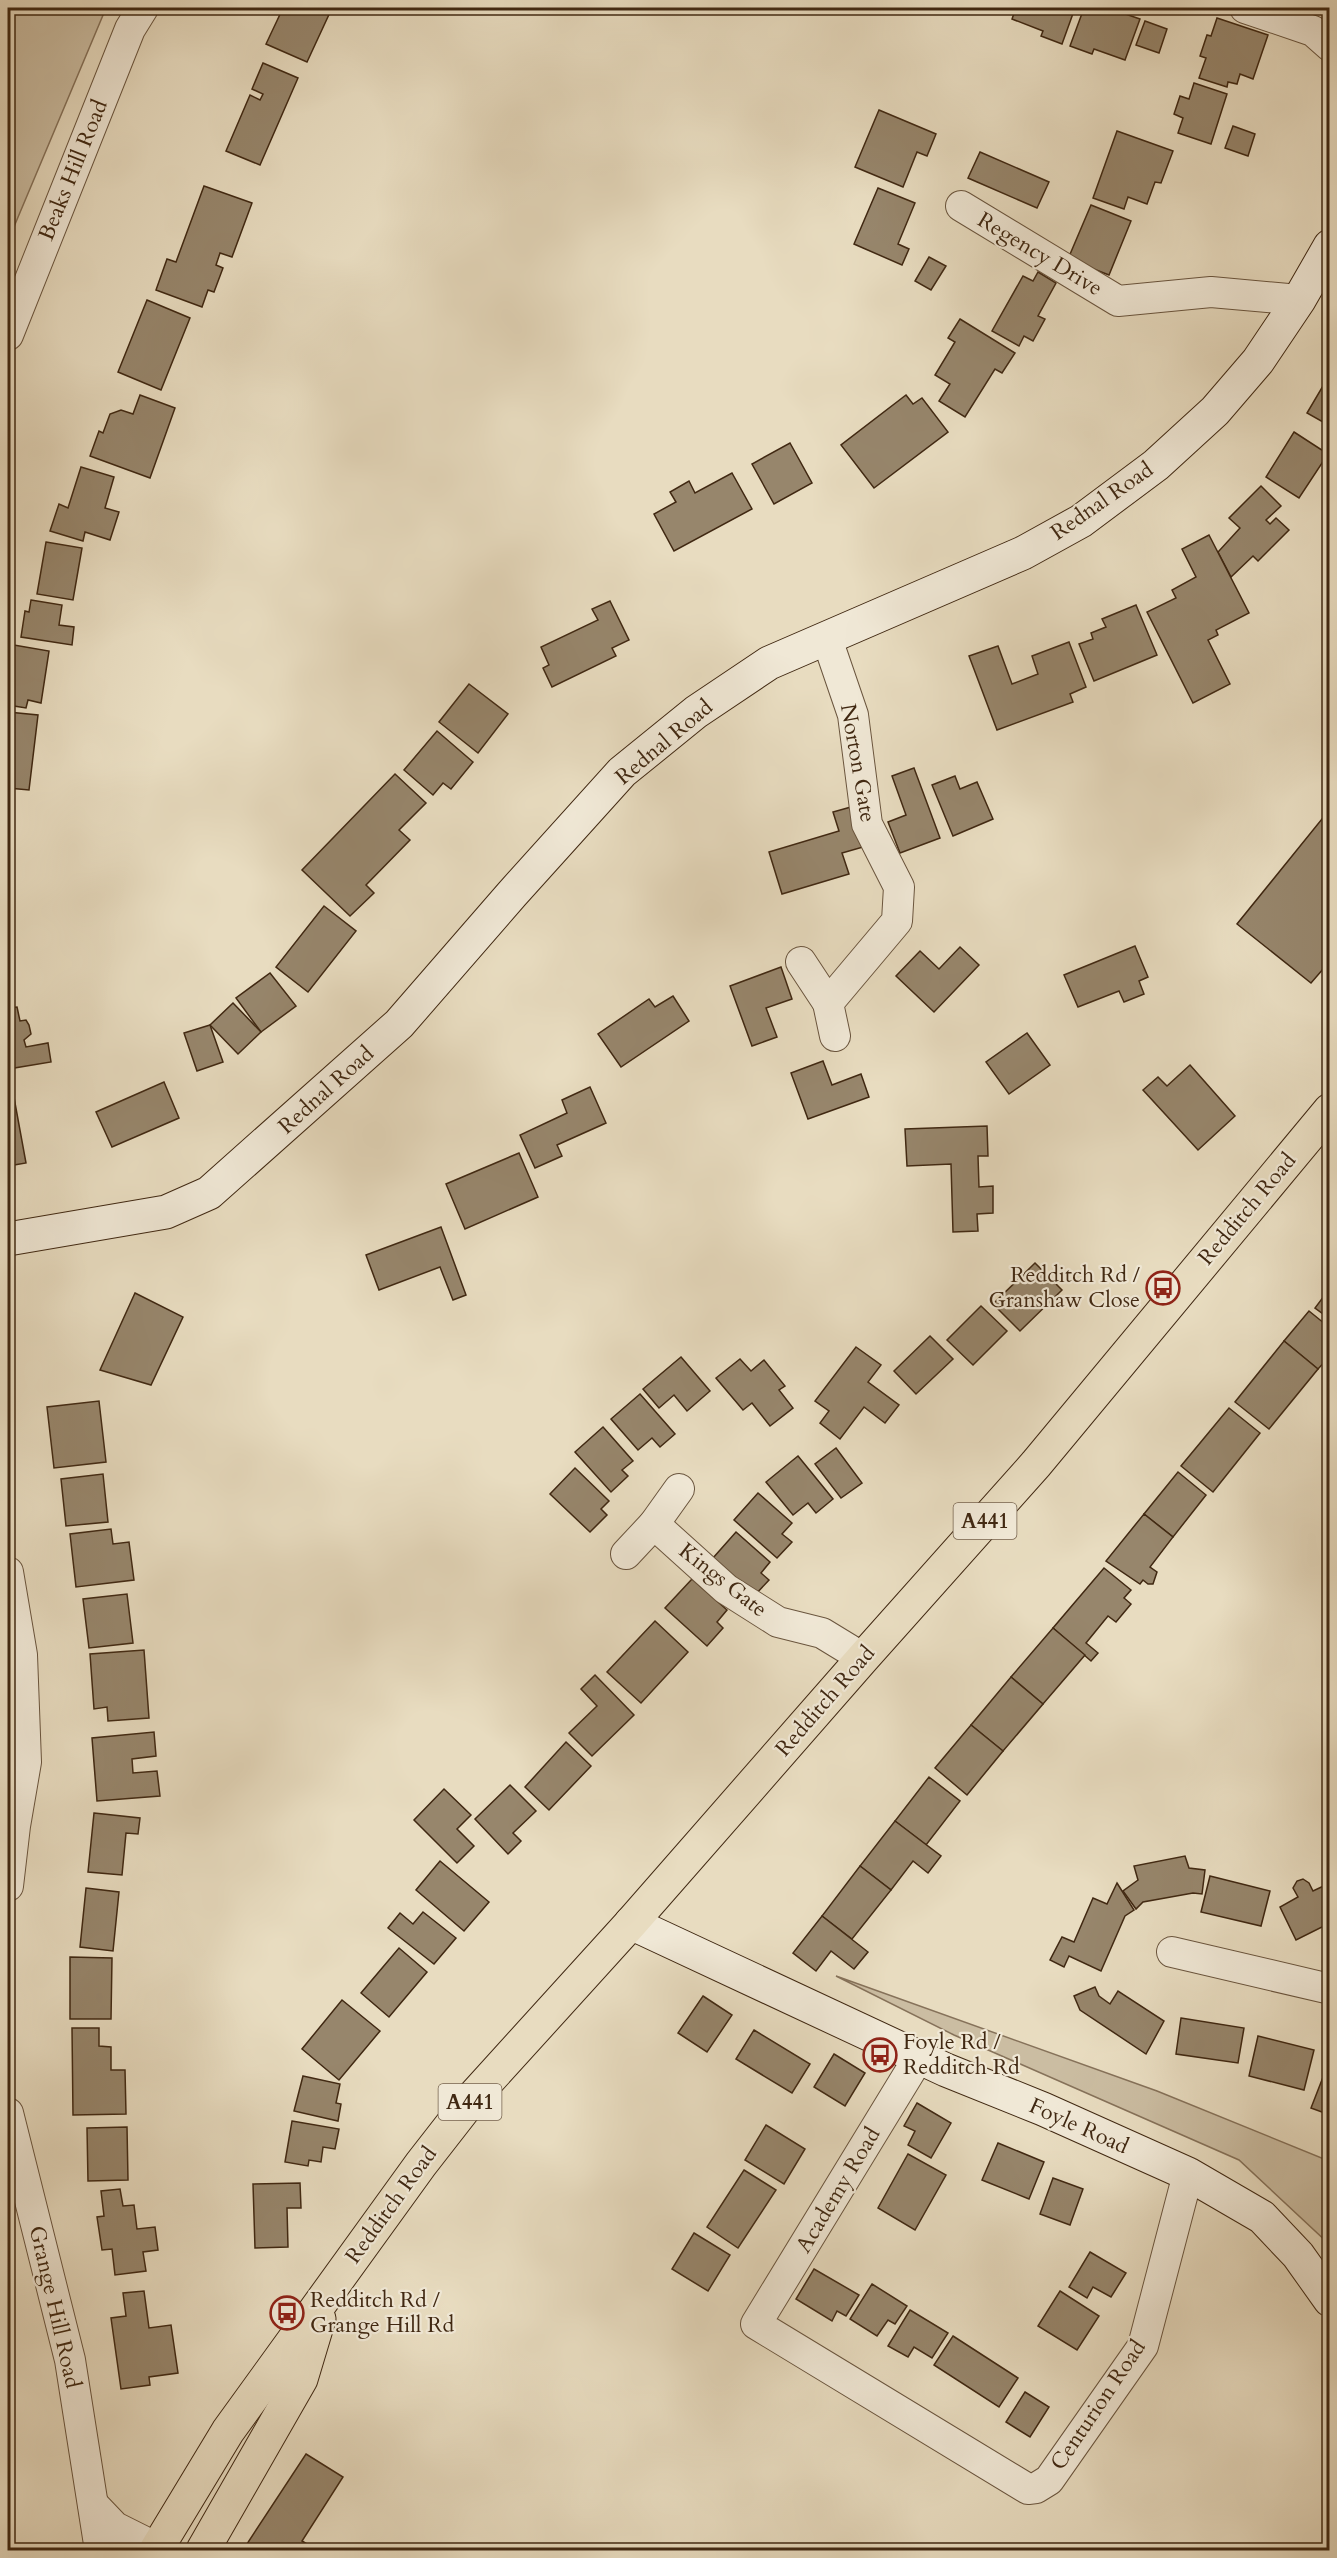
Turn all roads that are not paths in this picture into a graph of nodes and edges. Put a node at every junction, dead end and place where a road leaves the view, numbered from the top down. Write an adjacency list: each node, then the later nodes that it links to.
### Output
1 (143, 8): 7 (street, Beaks Hill Road)
2 (1245, 8): 3 (street)
3 (1329, 46)
4 (961, 207): 6 (street, Regency Drive)
5 (1329, 246): 6 (street, Rednal Road)
6 (1299, 300): 8 (street, Rednal Road)
7 (8, 335)
8 (827, 639): 10 (street, Norton Gate); 13 (street, Rednal Road)
9 (801, 962): 10 (street)
10 (828, 1003): 11 (street)
11 (835, 1036)
12 (1329, 1110): 18 (highway, Redditch Road / A441)
13 (8, 1239)
14 (679, 1489): 15 (street)
15 (654, 1524): 16 (street); 18 (street, Kings Gate)
16 (626, 1554)
17 (8, 1572): 19 (street)
18 (862, 1658): 20 (highway, Redditch Road / A441)
19 (8, 1886)
20 (631, 1923): 23 (street, Foyle Road); 26 (highway, Redditch Road / A441)
21 (1172, 1952): 22 (street)
22 (1329, 1989)
23 (919, 2057): 25 (street, Foyle Road); 28 (street, Academy Road)
24 (8, 2113): 29 (street, Grange Hill Road)
25 (1188, 2174): 27 (street, Foyle Road); 28 (street, Centurion Road)
26 (326, 2294): 31 (highway, Redditch Road / A441); 32 (highway, Redditch Road / A441)
27 (1329, 2300)
28 (756, 2324)
29 (93, 2504): 30 (street, Grange Hill Road); 31 (street)
30 (102, 2550)
31 (158, 2550)
32 (203, 2550)

